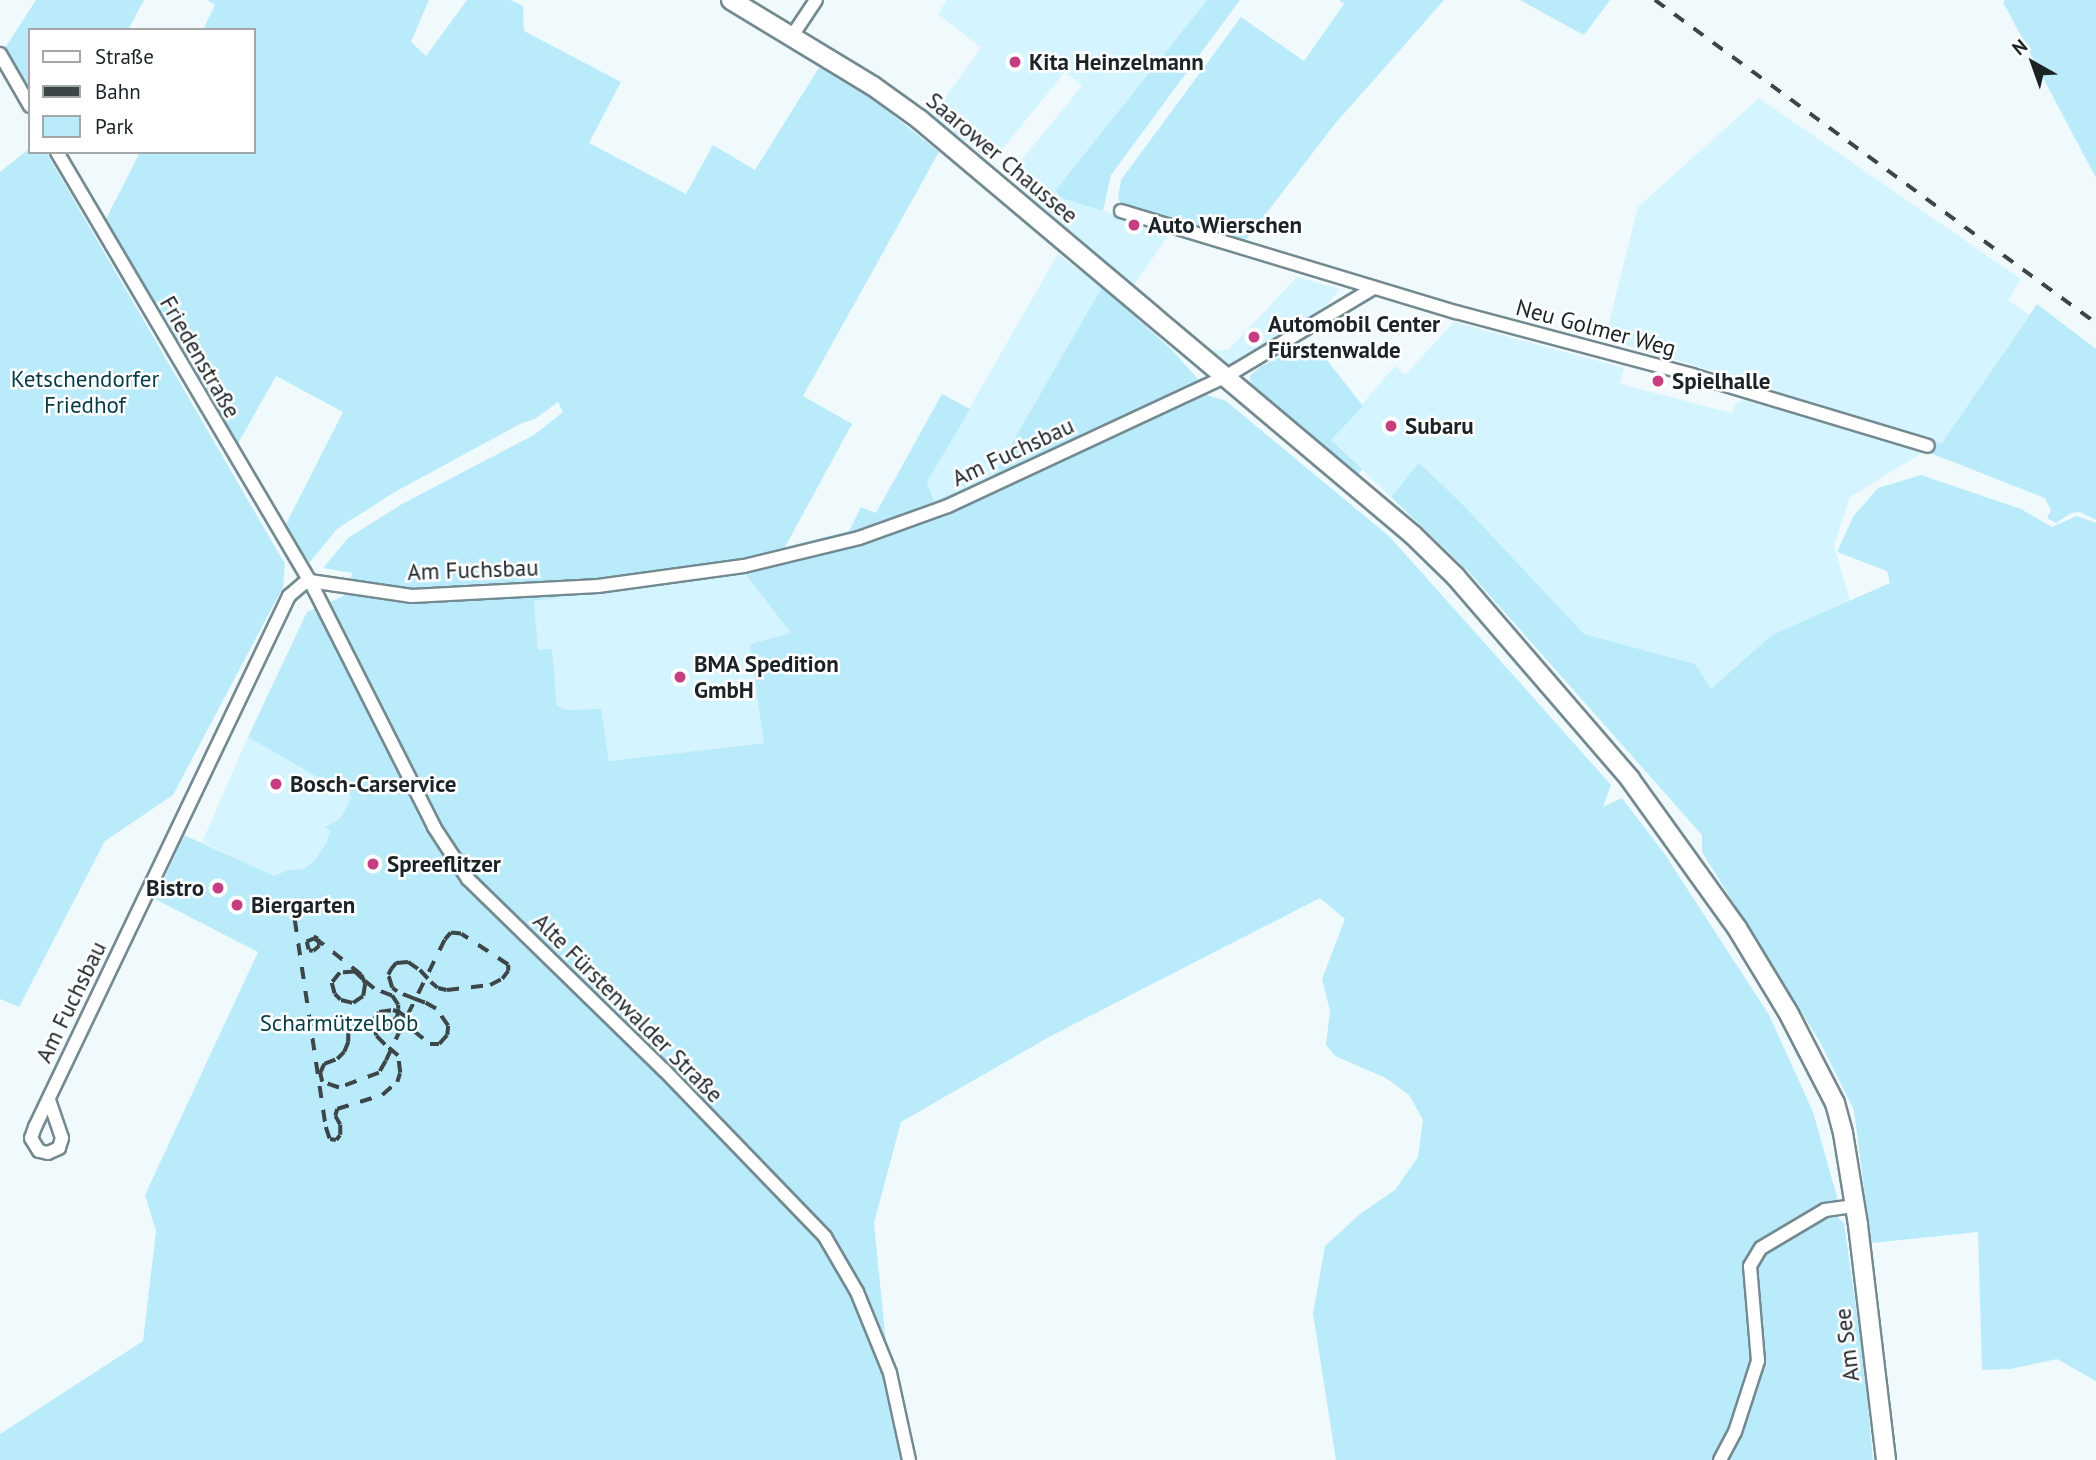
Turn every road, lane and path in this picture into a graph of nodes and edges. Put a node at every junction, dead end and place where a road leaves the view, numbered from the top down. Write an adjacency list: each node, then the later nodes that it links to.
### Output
1 (731, 0): 3 (main road, Saarower Chaussee)
2 (816, 0): 3 (street)
3 (792, 36): 9 (main road, Saarower Chaussee)
4 (0, 54): 5 (street)
5 (28, 103)
6 (58, 154): 11 (street, Friedenstraße)
7 (1121, 211): 8 (street, Neu Golmer Weg)
8 (1374, 288): 9 (street); 10 (street, Neu Golmer Weg)
9 (1225, 377): 11 (street, Am Fuchsbau); 13 (main road, Saarower Chaussee)
10 (1928, 446)
11 (310, 581): 12 (street, Am Fuchsbau); 14 (street, Alte Fürstenwalder Straße)
12 (48, 1100): 12 (street, Am Fuchsbau)
13 (1855, 1206): 15 (street); 16 (main road, Am See)
14 (909, 1460)
15 (1720, 1460)
16 (1886, 1460)

